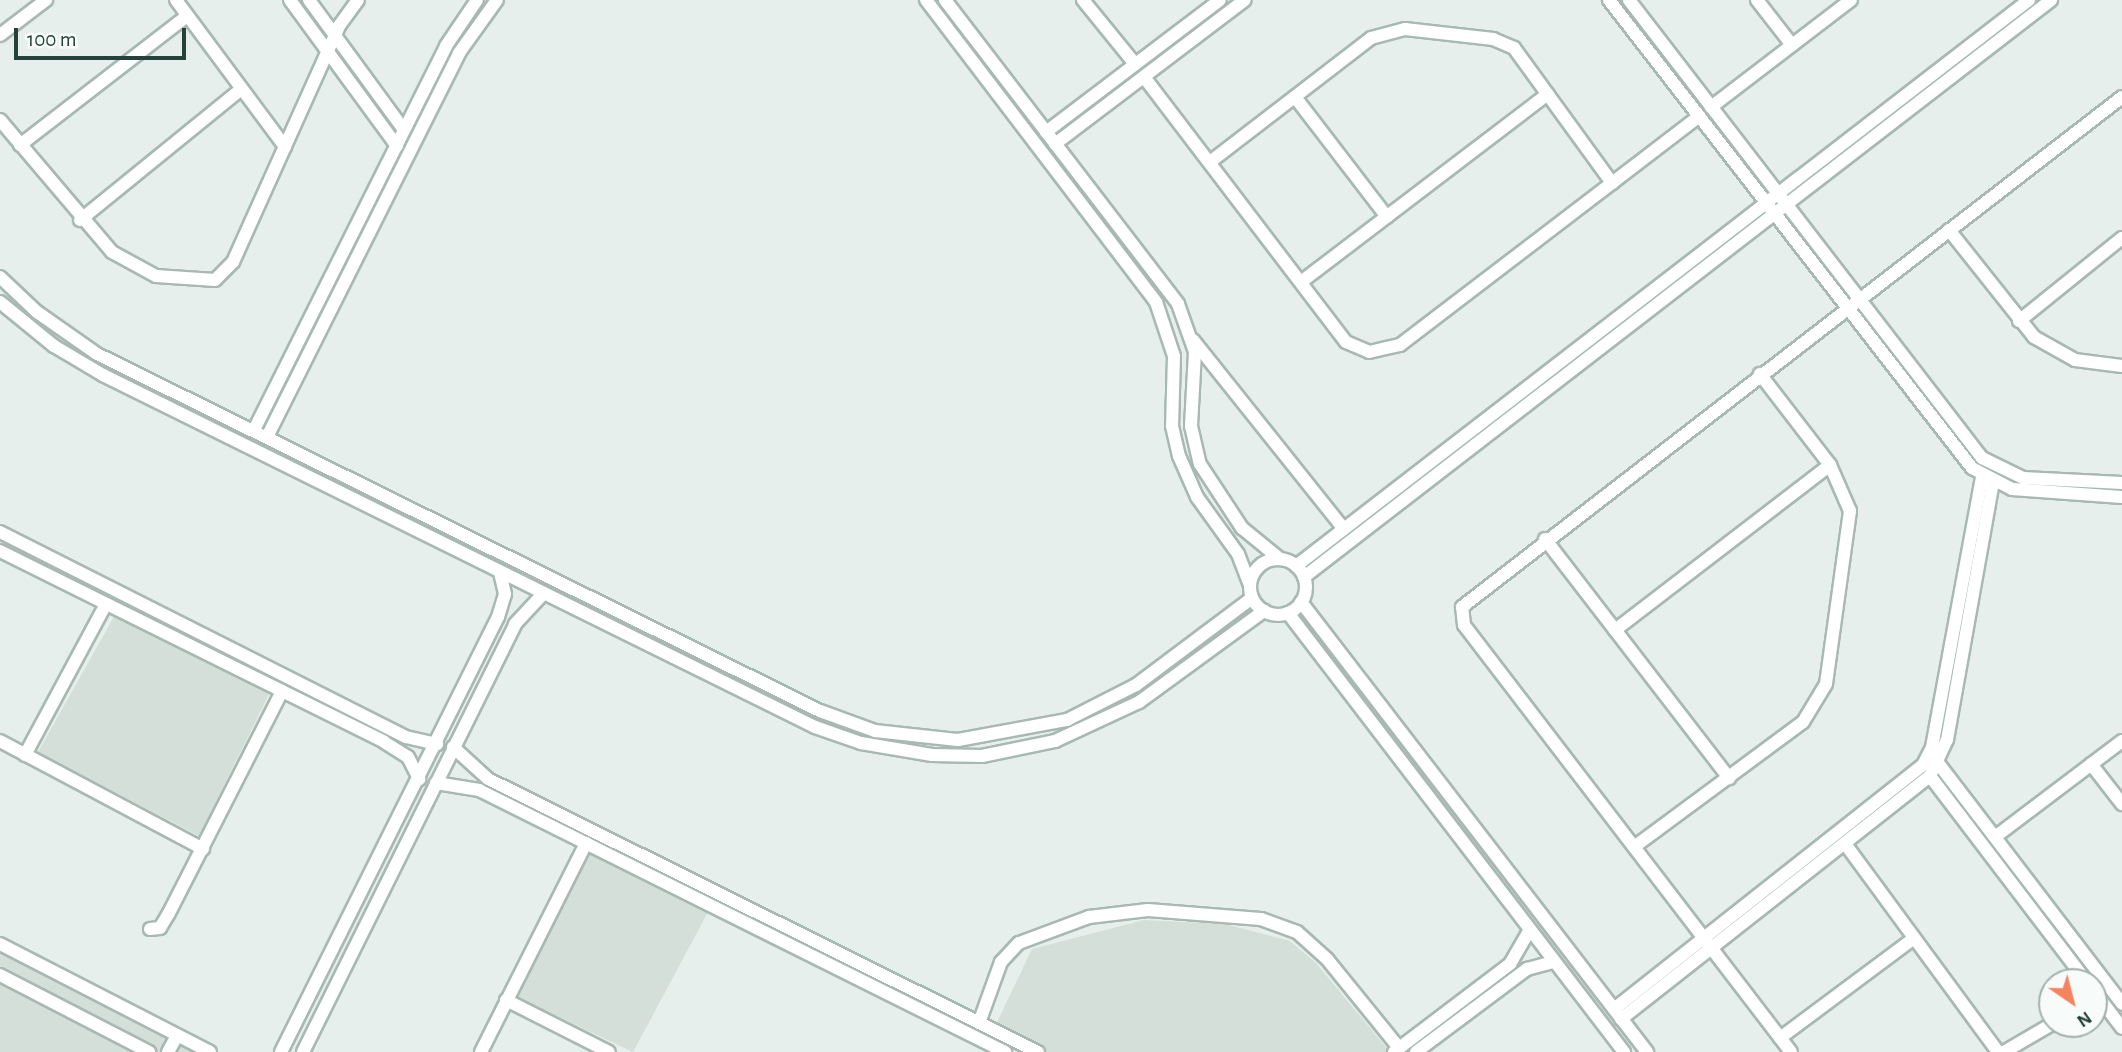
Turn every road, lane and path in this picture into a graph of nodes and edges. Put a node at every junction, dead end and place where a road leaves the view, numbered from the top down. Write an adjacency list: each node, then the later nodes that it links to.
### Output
1 (46, 0): 19 (street)
2 (176, 0): 20 (street)
3 (290, 0): 26 (street)
4 (309, 0): 23 (street)
5 (358, 0): 23 (street)
6 (477, 0): 36 (street)
7 (497, 0): 65 (street)
8 (926, 0): 24 (street)
9 (945, 0): 21 (street)
10 (1083, 0): 27 (street)
11 (1220, 0): 27 (street)
12 (1245, 0): 28 (street)
13 (1609, 0): 34 (street)
14 (1629, 0): 33 (street)
15 (1757, 0): 25 (street)
16 (1851, 0): 25 (street)
17 (2029, 0): 45 (street)
18 (2051, 0): 45 (street)
19 (29, 5): 22 (street)
20 (187, 16): 29 (street); 39 (street)
21 (967, 29): 24 (street); 37 (street)
22 (0, 35)
23 (335, 35): 26 (street); 36 (street)
24 (955, 38): 46 (street)
25 (1792, 45): 33 (street)
26 (328, 51): 40 (street); 41 (street)
27 (1135, 64): 37 (street)
28 (1144, 77): 38 (street); 42 (street)
29 (242, 89): 41 (street); 48 (street)
30 (1548, 94): 31 (street); 43 (street); 47 (street)
31 (1295, 97): 42 (street); 47 (street)
32 (2122, 97): 49 (street)
33 (1711, 107): 45 (street)
34 (1699, 116): 43 (street); 45 (street)
35 (0, 120): 39 (street)
36 (404, 130): 40 (street)
37 (1046, 132): 38 (street)
38 (1055, 144): 44 (street)
39 (20, 145): 48 (street)
40 (397, 146): 64 (street)
41 (285, 147): 48 (street)
42 (1209, 162): 52 (street)
43 (1612, 183): 52 (street)
44 (1100, 202): 46 (street); 57 (street)
45 (1776, 204): 53 (street); 55 (street); 71 (street); 76 (street)
46 (1087, 212): 80 (street)
47 (1387, 217): 52 (street)
48 (80, 220)
49 (1949, 230): 53 (street); 56 (street)
50 (2122, 238): 56 (street)
51 (0, 277): 58 (street)
52 (1301, 282)
53 (1858, 299): 55 (street); 62 (street)
54 (0, 302): 61 (street)
55 (1847, 307): 60 (street); 63 (street)
56 (2019, 321): 59 (street)
57 (1193, 339): 71 (street); 75 (street)
58 (113, 362): 61 (street); 64 (street)
59 (2122, 366)
60 (1760, 374): 66 (street); 73 (street)
61 (103, 375): 77 (street)
62 (1945, 412): 63 (street); 69 (street)
63 (1934, 421): 67 (street)
64 (254, 430): 65 (street)
65 (268, 437): 90 (street)
66 (1830, 465): 89 (street); 103 (street)
67 (1982, 476): 68 (street); 85 (street)
68 (1993, 483): 70 (street); 85 (street)
69 (2122, 483)
70 (2122, 497)
71 (1344, 529): 76 (street)
72 (0, 532): 78 (street)
73 (1545, 539): 89 (street); 112 (street)
74 (0, 551): 79 (street)
75 (1280, 559): 76 (street); 80 (street)
76 (1300, 571): 82 (street)
77 (500, 572): 81 (street); 87 (street)
78 (82, 575): 79 (street); 93 (street)
79 (76, 589): 83 (street)
80 (1251, 592): 84 (street); 90 (street)
81 (543, 594): 88 (street); 92 (street)
82 (1301, 602): 86 (street); 131 (street)
83 (106, 604): 91 (street); 99 (street)
84 (1264, 611): 86 (street); 92 (street)
85 (1964, 612): 100 (street); 114 (street)
86 (1288, 613): 118 (street)
87 (498, 617): 88 (street); 97 (street)
88 (515, 624): 98 (street)
89 (1615, 630): 103 (street)
90 (756, 680): 92 (street)
91 (282, 691): 96 (street); 113 (street)
92 (749, 695)
93 (390, 729): 96 (street); 97 (street)
94 (0, 741): 99 (street)
95 (2122, 741): 101 (street)
96 (384, 742): 104 (street)
97 (436, 744): 104 (street)
98 (453, 747): 105 (street); 106 (street)
99 (26, 755): 113 (street)
100 (1938, 764): 102 (street); 109 (street)
101 (2091, 764): 108 (street); 109 (street)
102 (1930, 776): 111 (street); 116 (street)
103 (1729, 778): 112 (street)
104 (419, 779): 132 (street)
105 (493, 782): 107 (street); 133 (street)
106 (436, 783): 107 (street); 134 (street)
107 (487, 794): 110 (street)
108 (2122, 804)
109 (1995, 837): 115 (street)
110 (586, 843): 128 (street); 147 (street)
111 (1846, 845): 114 (street); 119 (street)
112 (1634, 848): 121 (street)
113 (204, 849): 117 (street)
114 (1816, 861): 121 (street)
115 (2036, 891): 116 (street); 127 (street)
116 (2025, 899): 123 (street)
117 (150, 929)
118 (1530, 930): 122 (street); 125 (street)
119 (1914, 938): 138 (street); 153 (street)
120 (0, 944): 137 (street)
121 (1708, 944): 131 (street); 138 (street)
122 (1553, 962): 126 (street); 150 (street)
123 (2077, 968)
124 (0, 975): 140 (street)
125 (1495, 975): 126 (street); 139 (street)
126 (1504, 986): 149 (street)
127 (2117, 986): 129 (street)
128 (506, 1000): 145 (street); 146 (street)
129 (2122, 1003)
130 (2108, 1011): 135 (street)
131 (1618, 1014): 151 (street)
132 (299, 1020): 134 (street); 143 (street)
133 (979, 1023): 139 (street); 148 (street)
134 (314, 1028): 144 (street)
135 (2122, 1028)
136 (2038, 1032): 154 (street)
137 (177, 1036): 141 (street); 142 (street)
138 (1780, 1038): 152 (street)
139 (1397, 1050)
140 (149, 1052)
141 (168, 1052)
142 (209, 1052)
143 (281, 1052)
144 (303, 1052)
145 (481, 1052)
146 (609, 1052)
147 (1005, 1052)
148 (1038, 1052)
149 (1416, 1052)
150 (1624, 1052)
151 (1647, 1052)
152 (1791, 1052)
153 (1998, 1052)
154 (2004, 1052)

